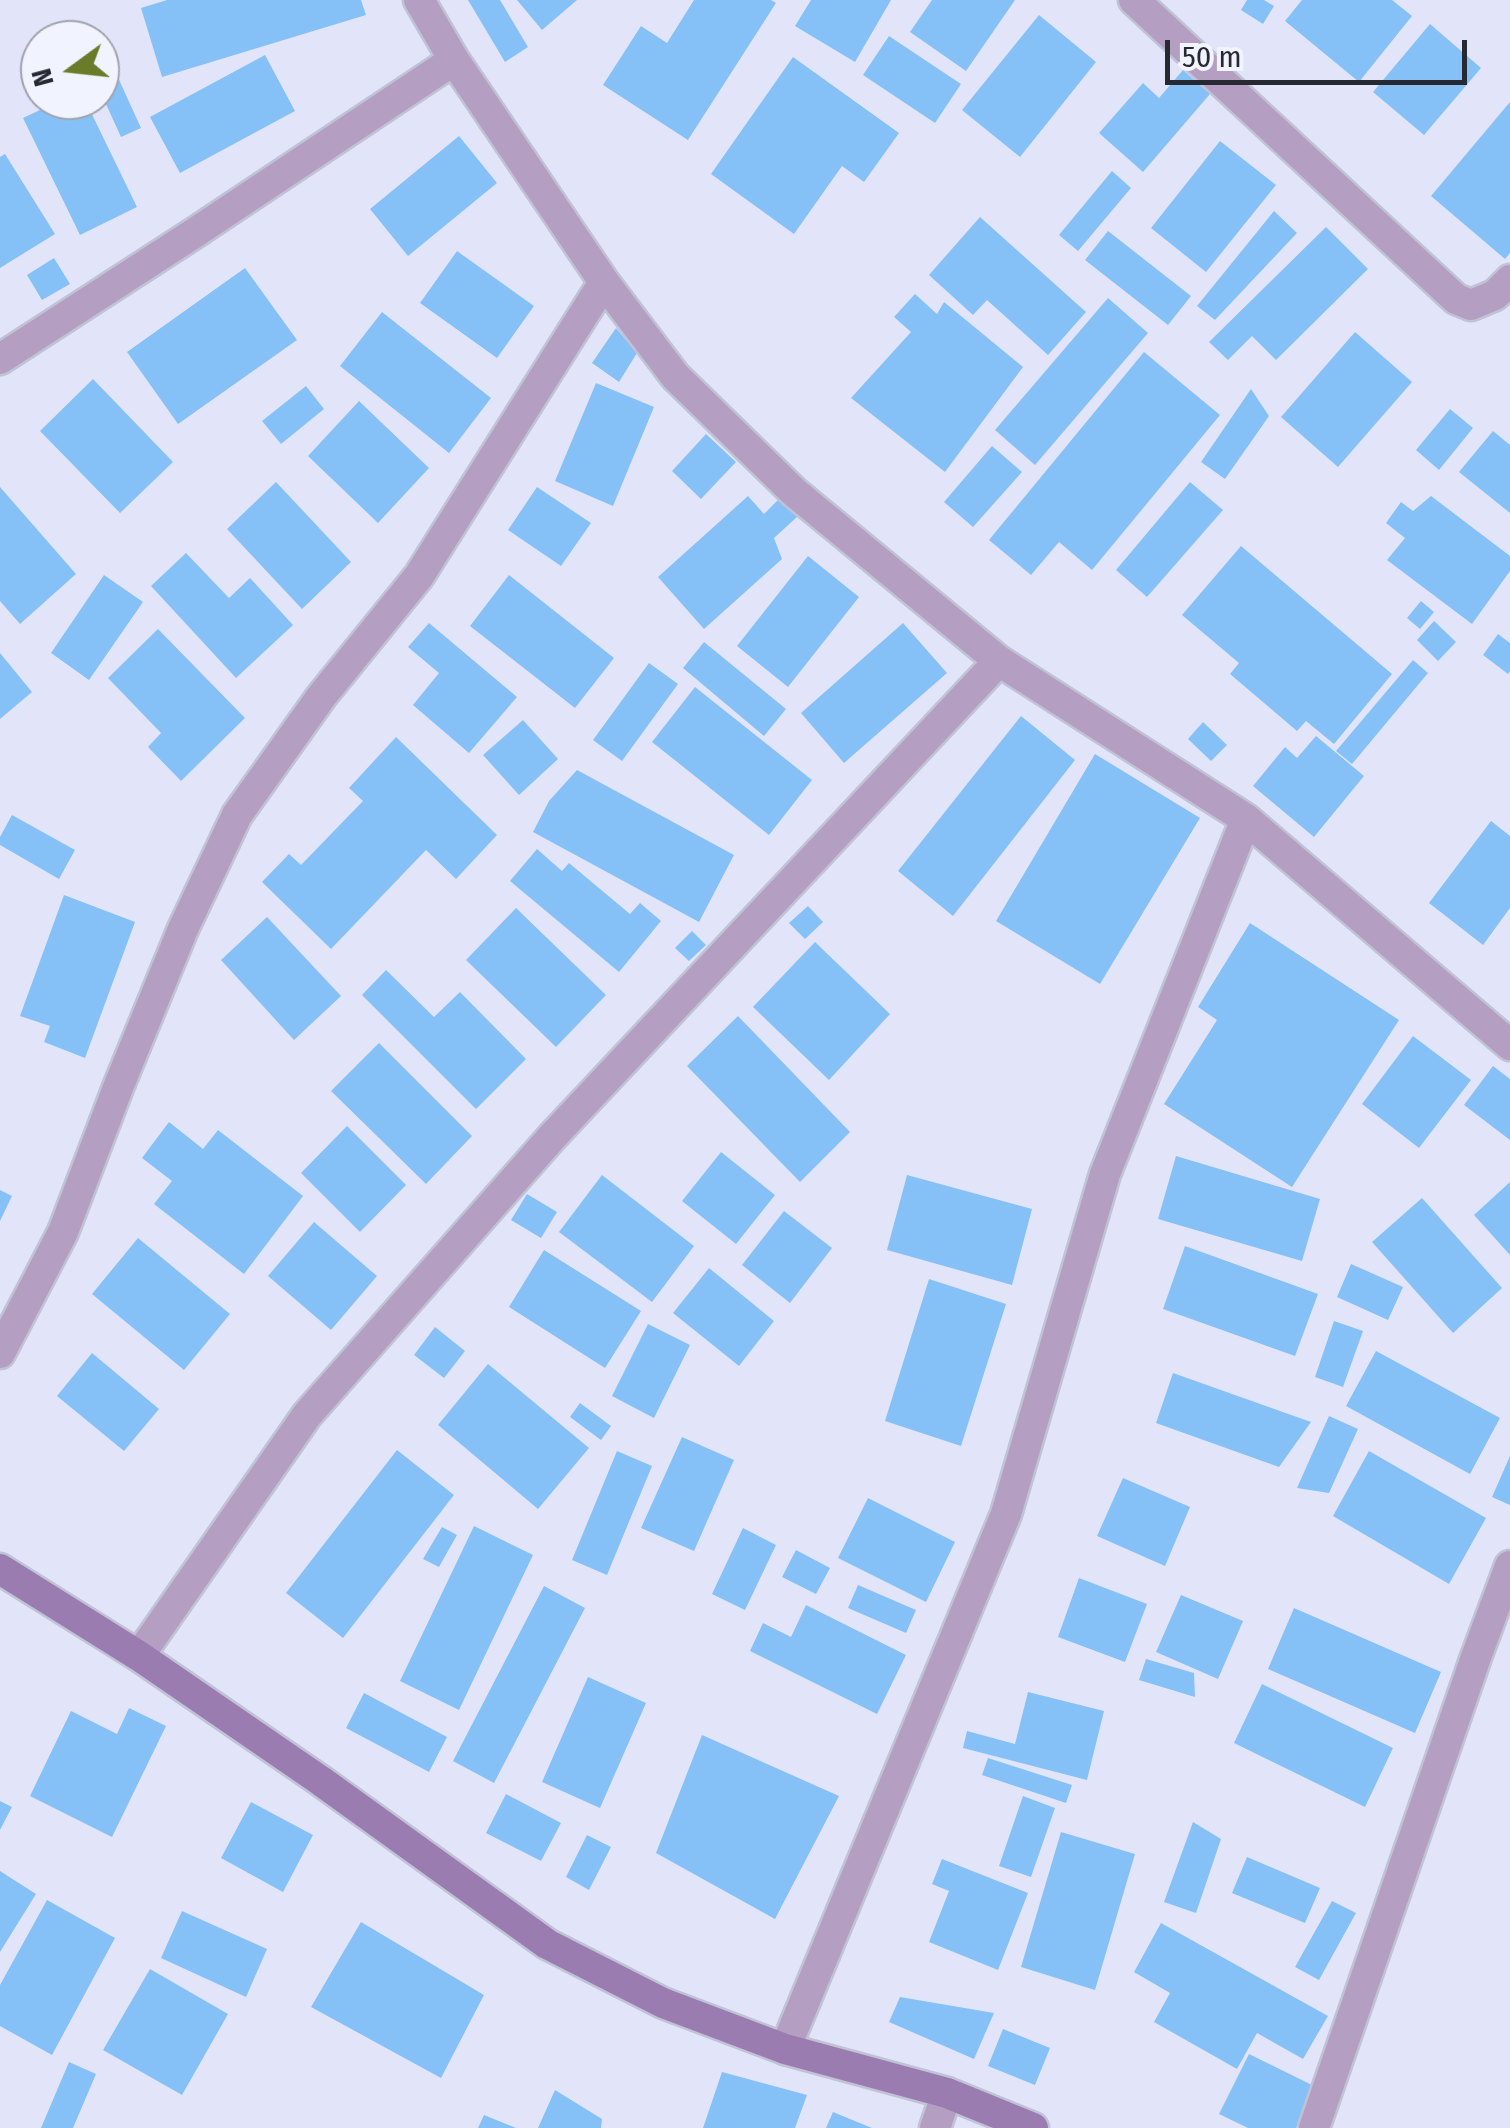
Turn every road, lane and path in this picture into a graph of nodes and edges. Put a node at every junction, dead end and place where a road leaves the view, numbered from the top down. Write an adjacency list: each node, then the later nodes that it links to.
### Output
1 (418, 0): 3 (street)
2 (1134, 0): 4 (street)
3 (454, 60): 5 (street); 6 (street)
4 (1510, 280)
5 (604, 282): 7 (street); 10 (street)
6 (0, 359)
7 (1000, 661): 8 (street); 13 (street)
8 (1246, 818): 9 (street); 14 (street)
9 (1510, 1045)
10 (0, 1353)
11 (1510, 1566): 18 (street)
12 (0, 1568): 13 (street)
13 (140, 1656): 14 (street)
14 (785, 2050): 15 (street)
15 (947, 2093): 16 (street); 17 (street)
16 (935, 2128)
17 (1034, 2128)
18 (1314, 2128)

